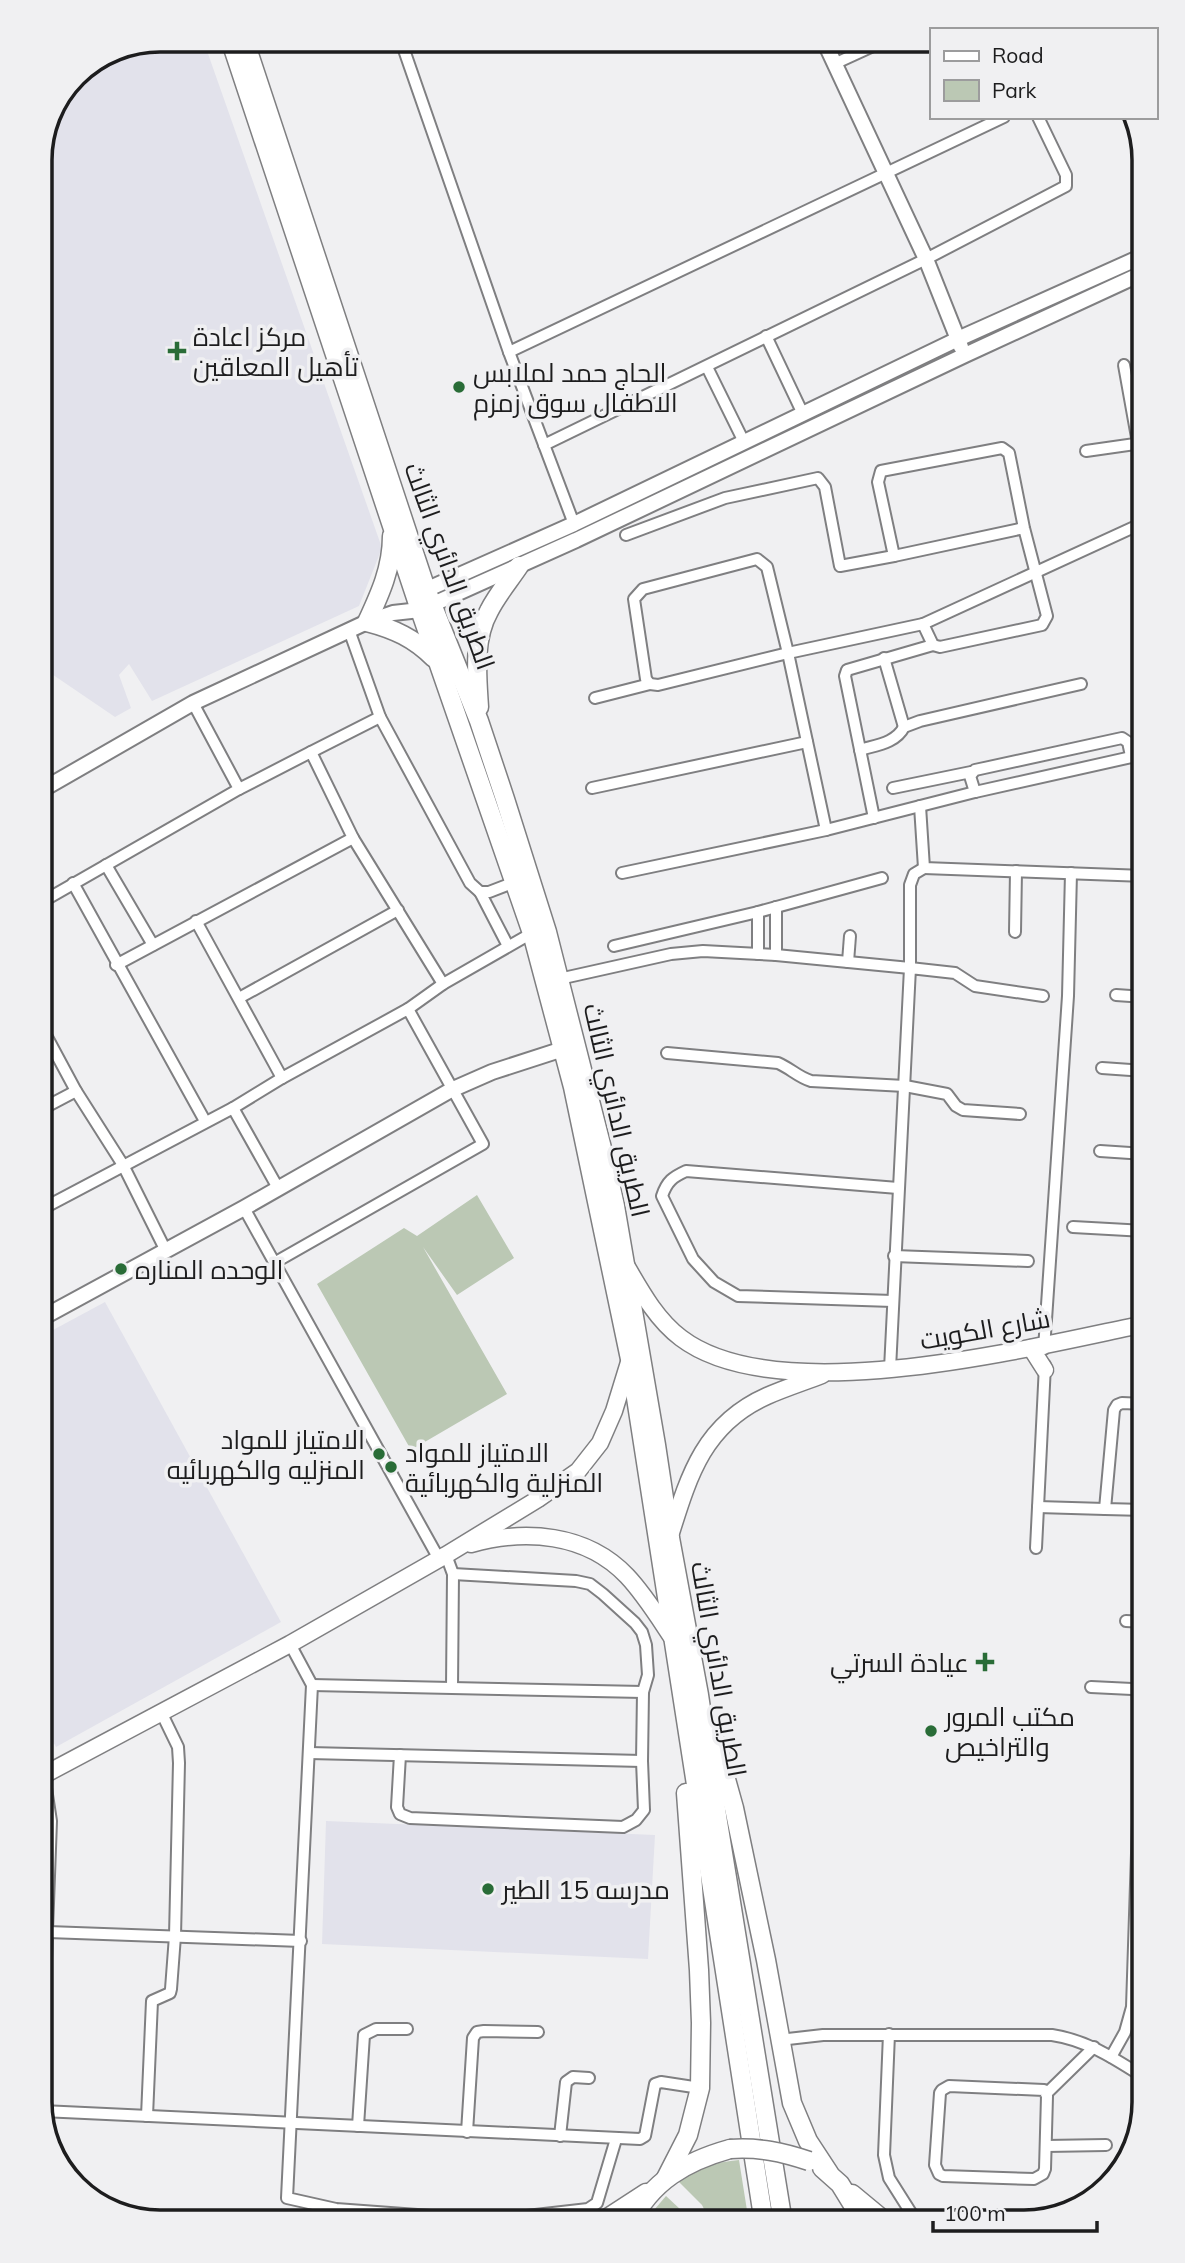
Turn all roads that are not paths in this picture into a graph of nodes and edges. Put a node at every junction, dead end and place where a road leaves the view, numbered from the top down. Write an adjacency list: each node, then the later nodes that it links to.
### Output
1 (235, 53): 26 (highway, الطريق الدائري الثالث)
2 (249, 53): 33 (highway, الطريق الدائري الثالث)
3 (405, 53): 15 (street)
4 (829, 53): 6 (street)
5 (858, 53): 6 (street)
6 (834, 64): 9 (street)
7 (1000, 119): 9 (street)
8 (1039, 119): 10 (street)
9 (885, 174): 10 (street); 15 (street)
10 (926, 259): 13 (street); 14 (street)
11 (1132, 261): 14 (street)
12 (1132, 278): 16 (street)
13 (766, 337): 18 (street); 20 (street)
14 (958, 340): 16 (street); 20 (street)
15 (509, 352): 23 (street)
16 (965, 355): 31 (street)
17 (1124, 365): 19 (street)
18 (707, 367): 21 (street); 23 (street)
19 (1132, 402)
20 (803, 414): 21 (street)
21 (744, 442): 25 (street)
22 (1132, 444): 24 (street)
23 (544, 445): 25 (street)
24 (1086, 451)
25 (574, 524): 33 (street)
26 (392, 526): 33 (highway, الطريق الدائري الثالث); 34 (highway)
27 (1024, 528): 30 (street); 30 (street); 32 (street)
28 (1132, 528): 32 (street)
29 (626, 535): 30 (street)
30 (894, 556)
31 (519, 566): 33 (street); 46 (highway)
32 (1037, 572): 35 (street); 37 (street)
33 (423, 600): 34 (street); 40 (highway, الطريق الدائري الثالث); 46 (highway, الطريق الدائري الثالث)
34 (367, 622): 36 (street); 40 (highway)
35 (923, 624): 37 (street); 38 (street)
36 (349, 630): 44 (street); 45 (street)
37 (933, 645): 39 (street)
38 (788, 653): 41 (street); 41 (street); 48 (street)
39 (884, 658): 47 (street); 49 (street)
40 (439, 663): 69 (highway, الطريق الدائري الثالث)
41 (650, 684): 43 (street)
42 (1081, 684): 47 (street)
43 (595, 698)
44 (193, 703): 53 (street); 56 (street)
45 (380, 717): 50 (street); 71 (street)
46 (479, 721): 88 (highway, الطريق الدائري الثالث)
47 (904, 727): 49 (street)
48 (807, 742): 54 (street); 60 (street)
49 (860, 750): 59 (street)
50 (311, 752): 56 (street); 61 (street)
51 (1131, 756): 52 (street); 57 (street)
52 (971, 772): 55 (street); 57 (street)
53 (53, 784)
54 (592, 788)
55 (893, 788)
56 (239, 789): 62 (street)
57 (975, 792): 58 (street)
58 (920, 806): 59 (street); 63 (street)
59 (874, 818): 60 (street)
60 (826, 830): 65 (street)
61 (353, 838): 74 (street); 76 (street)
62 (106, 865): 70 (street); 80 (street)
63 (924, 867): 64 (street); 87 (street)
64 (1017, 871): 66 (street); 77 (street)
65 (622, 873)
66 (1071, 873): 67 (street); 125 (street)
67 (1132, 875)
68 (881, 878): 73 (street)
69 (515, 882): 71 (street); 78 (highway, الطريق الدائري الثالث)
70 (73, 883): 72 (street); 86 (street)
71 (480, 892): 81 (street)
72 (53, 895)
73 (776, 907): 75 (street); 84 (street)
74 (398, 910): 89 (street); 93 (street)
75 (758, 912): 82 (street); 83 (street)
76 (196, 921): 80 (street); 93 (street)
77 (1015, 932)
78 (532, 933): 81 (street); 96 (highway, الطريق الدائري الثالث)
79 (850, 936): 85 (street)
80 (153, 944): 86 (street)
81 (508, 946): 89 (street)
82 (614, 946)
83 (758, 954): 84 (street); 88 (street)
84 (776, 955): 85 (street)
85 (848, 962): 87 (street)
86 (116, 965): 107 (street)
87 (910, 968): 90 (street); 101 (street)
88 (559, 979): 120 (highway, الطريق الدائري الثالث)
89 (443, 984): 94 (street)
90 (1042, 996)
91 (1116, 996): 92 (street)
92 (1132, 997)
93 (239, 998): 100 (street)
94 (408, 1009): 100 (street); 102 (street)
95 (53, 1048): 103 (street)
96 (563, 1049): 102 (street); 126 (highway, الطريق الدائري الثالث)
97 (667, 1054): 101 (street)
98 (1102, 1068): 99 (street)
99 (1132, 1070)
100 (282, 1078): 105 (street)
101 (905, 1086): 106 (street); 112 (street)
102 (451, 1090): 111 (street); 121 (street)
103 (76, 1091): 104 (street); 110 (street)
104 (53, 1103)
105 (233, 1108): 107 (street); 111 (street)
106 (1020, 1114)
107 (205, 1121): 110 (street)
108 (1100, 1151): 109 (street)
109 (1132, 1153)
110 (123, 1165): 113 (street); 117 (street)
111 (278, 1188): 114 (street)
112 (898, 1188): 118 (street); 122 (street)
113 (53, 1203)
114 (244, 1208): 117 (street); 121 (street)
115 (1073, 1227): 116 (street)
116 (1132, 1230)
117 (166, 1251): 123 (street)
118 (894, 1256): 119 (street); 122 (street)
119 (1028, 1261)
120 (624, 1262): 129 (main road, شارع الكويت); 134 (highway, الطريق الدائري الثالث)
121 (274, 1263): 136 (street)
122 (893, 1301): 127 (street)
123 (53, 1312)
124 (1132, 1327): 125 (main road, شارع الكويت)
125 (1037, 1347): 127 (main road, شارع الكويت); 128 (main road)
126 (629, 1359): 136 (main road); 140 (highway, الطريق الدائري الثالث)
127 (890, 1369): 129 (main road, شارع الكويت)
128 (1045, 1370): 131 (street)
129 (831, 1372): 134 (main road, شارع الكويت)
130 (1132, 1403): 132 (street)
131 (1038, 1507): 132 (street); 135 (street)
132 (1105, 1509): 133 (street)
133 (1132, 1510)
134 (670, 1538): 147 (highway, الطريق الدائري الثالث)
135 (1036, 1548)
136 (448, 1554): 137 (street); 140 (main road); 141 (main road)
137 (453, 1574): 143 (street); 146 (street)
138 (1126, 1621): 139 (street)
139 (1132, 1621)
140 (671, 1636): 149 (highway, الطريق الدائري الثالث)
141 (290, 1644): 142 (street); 148 (main road)
142 (312, 1685): 143 (street); 150 (street)
143 (452, 1687): 146 (street)
144 (1091, 1687): 145 (street)
145 (1132, 1689)
146 (643, 1692): 152 (street)
147 (699, 1695): 162 (highway); 185 (highway, الطريق الدائري الثالث)
148 (162, 1714): 153 (main road); 155 (street)
149 (683, 1716): 167 (highway); 184 (highway, الطريق الدائري الثالث)
150 (309, 1752): 151 (street); 156 (street)
151 (400, 1755): 152 (street); 152 (street)
152 (642, 1760)
153 (53, 1770)
154 (53, 1932): 155 (street)
155 (175, 1937): 156 (street); 170 (street)
156 (301, 1941): 171 (street)
157 (1132, 1971): 158 (street)
158 (1130, 2014): 164 (street)
159 (407, 2029): 172 (street)
160 (538, 2032): 173 (street)
161 (889, 2034): 162 (street); 163 (street); 188 (street)
162 (779, 2040): 178 (highway)
163 (1094, 2047): 164 (street); 168 (street)
164 (1111, 2057): 165 (street)
165 (1132, 2070)
166 (589, 2078): 174 (street)
167 (700, 2088): 175 (street); 179 (highway)
168 (1046, 2093): 177 (street); 177 (street)
169 (54, 2112): 170 (street)
170 (147, 2116): 171 (street)
171 (291, 2123): 172 (street); 180 (street)
172 (358, 2126): 173 (street)
173 (467, 2132): 174 (street)
174 (560, 2136): 175 (street)
175 (616, 2139): 181 (street)
176 (1106, 2145): 177 (street)
177 (1046, 2146)
178 (835, 2179): 179 (highway, bridge); 186 (highway); 187 (highway)
179 (661, 2183): 182 (highway); 183 (highway)
180 (350, 2210)
181 (570, 2210)
182 (620, 2210)
183 (638, 2210)
184 (762, 2210)
185 (781, 2210)
186 (855, 2210)
187 (872, 2210)
188 (910, 2210)

